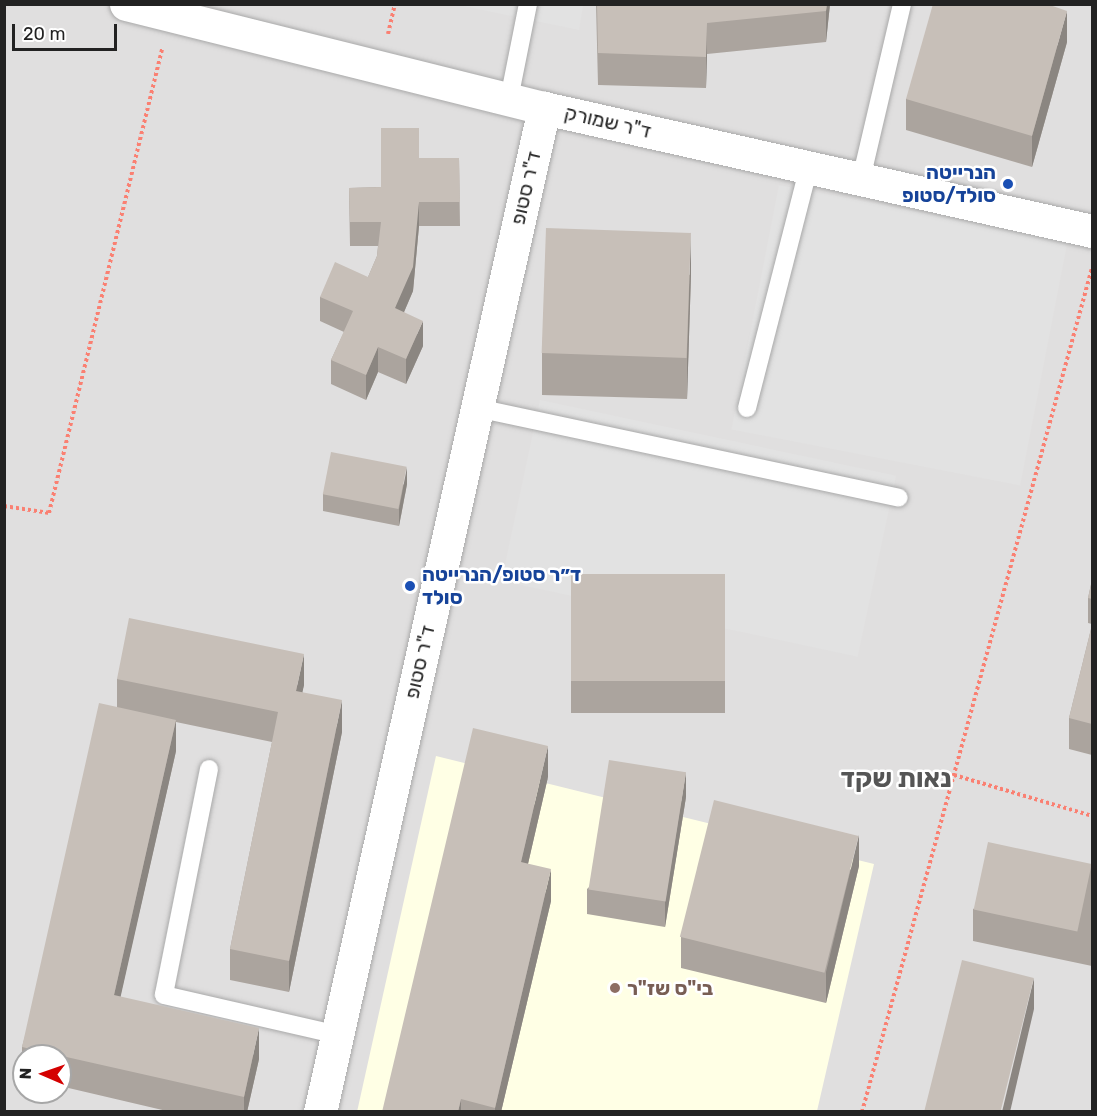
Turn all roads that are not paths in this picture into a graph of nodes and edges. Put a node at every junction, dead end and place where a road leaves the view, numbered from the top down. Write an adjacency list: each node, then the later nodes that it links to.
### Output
1 (126, 4): 4 (street, ד"ר שמורק)
2 (528, 4): 4 (lane)
3 (902, 4): 7 (lane)
4 (509, 99): 5 (street, ד"ר שמורק)
5 (544, 108): 6 (street, ד"ר שמורק); 9 (street, ד"ר סטופ)
6 (809, 167): 7 (street, ד"ר שמורק); 10 (lane)
7 (861, 179): 8 (street, ד"ר שמורק)
8 (1092, 231)
9 (477, 408): 11 (lane); 13 (street, ד"ר סטופ)
10 (747, 408)
11 (899, 498)
12 (209, 769): 13 (lane)
13 (338, 1035): 14 (street, ד"ר סטופ)
14 (320, 1112)

